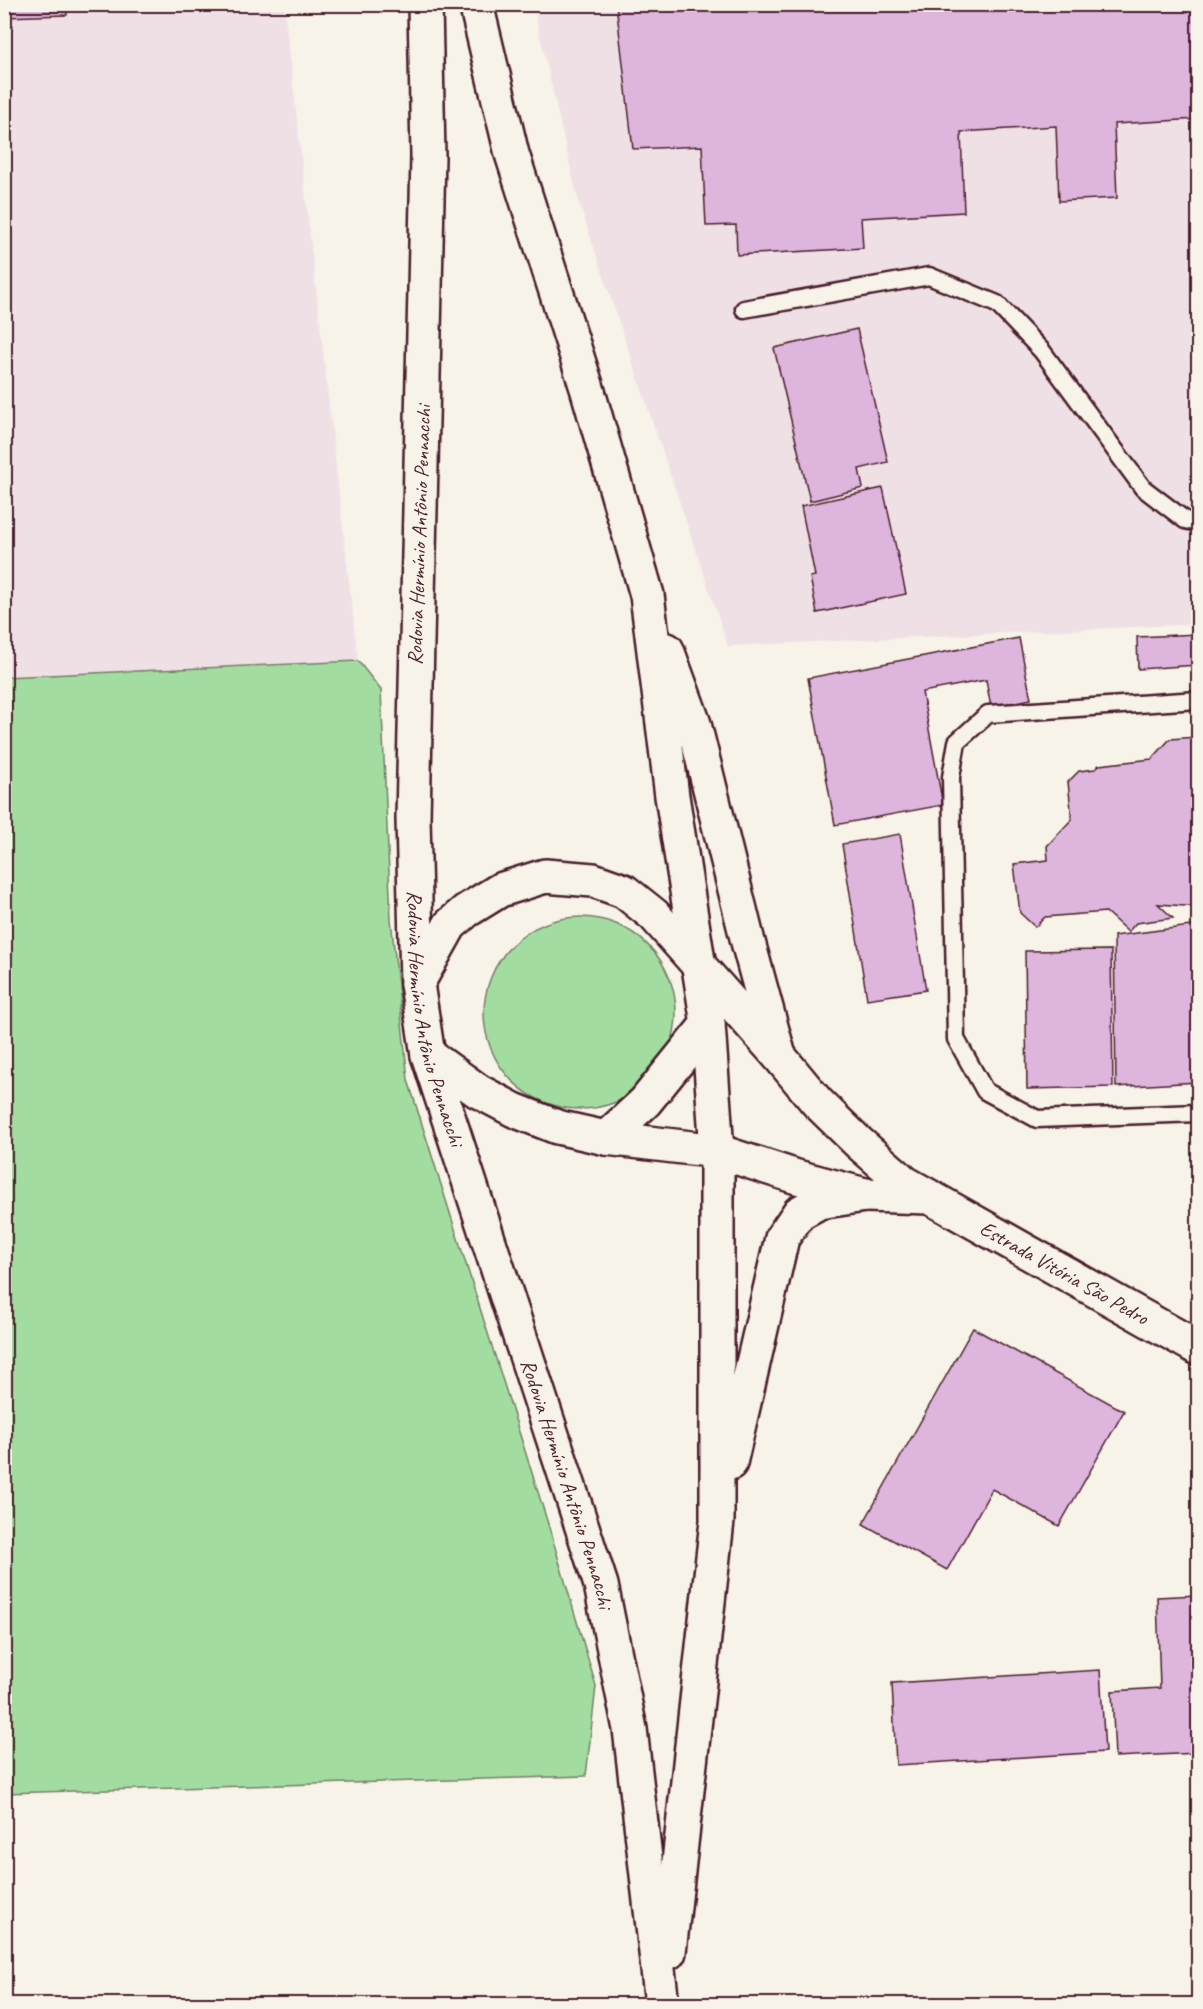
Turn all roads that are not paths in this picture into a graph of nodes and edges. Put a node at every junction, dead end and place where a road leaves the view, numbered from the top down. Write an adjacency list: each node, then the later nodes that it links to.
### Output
1 (425, 4): 8 (main road, Rodovia Hermínio Antônio Pennacchi)
2 (476, 4): 5 (main road, Rodovia Hermínio Antônio Pennacchi)
3 (744, 309): 4 (lane)
4 (1198, 523)
5 (647, 595): 7 (main road, Rodovia Hermínio Antônio Pennacchi); 11 (main road)
6 (1198, 700): 12 (lane)
7 (698, 962): 8 (main road, Estrada Vitória São Pedro); 9 (main road, Rodovia Hermínio Antônio Pennacchi); 11 (main road, Estrada Vitória São Pedro)
8 (417, 984): 10 (main road, Rodovia Hermínio Antônio Pennacchi)
9 (708, 1024): 13 (main road); 14 (main road, Rodovia Hermínio Antônio Pennacchi)
10 (428, 1055): 13 (main road); 19 (main road, Rodovia Hermínio Antônio Pennacchi)
11 (779, 1056): 16 (main road, Estrada Vitória São Pedro)
12 (1198, 1113)
13 (606, 1138): 14 (main road)
14 (717, 1151): 15 (main road); 18 (main road, Rodovia Hermínio Antônio Pennacchi)
15 (865, 1195): 16 (main road); 18 (main road)
16 (931, 1197): 17 (main road, Estrada Vitória São Pedro)
17 (1198, 1348)
18 (717, 1521): 19 (main road, Rodovia Hermínio Antônio Pennacchi)
19 (663, 2004)

